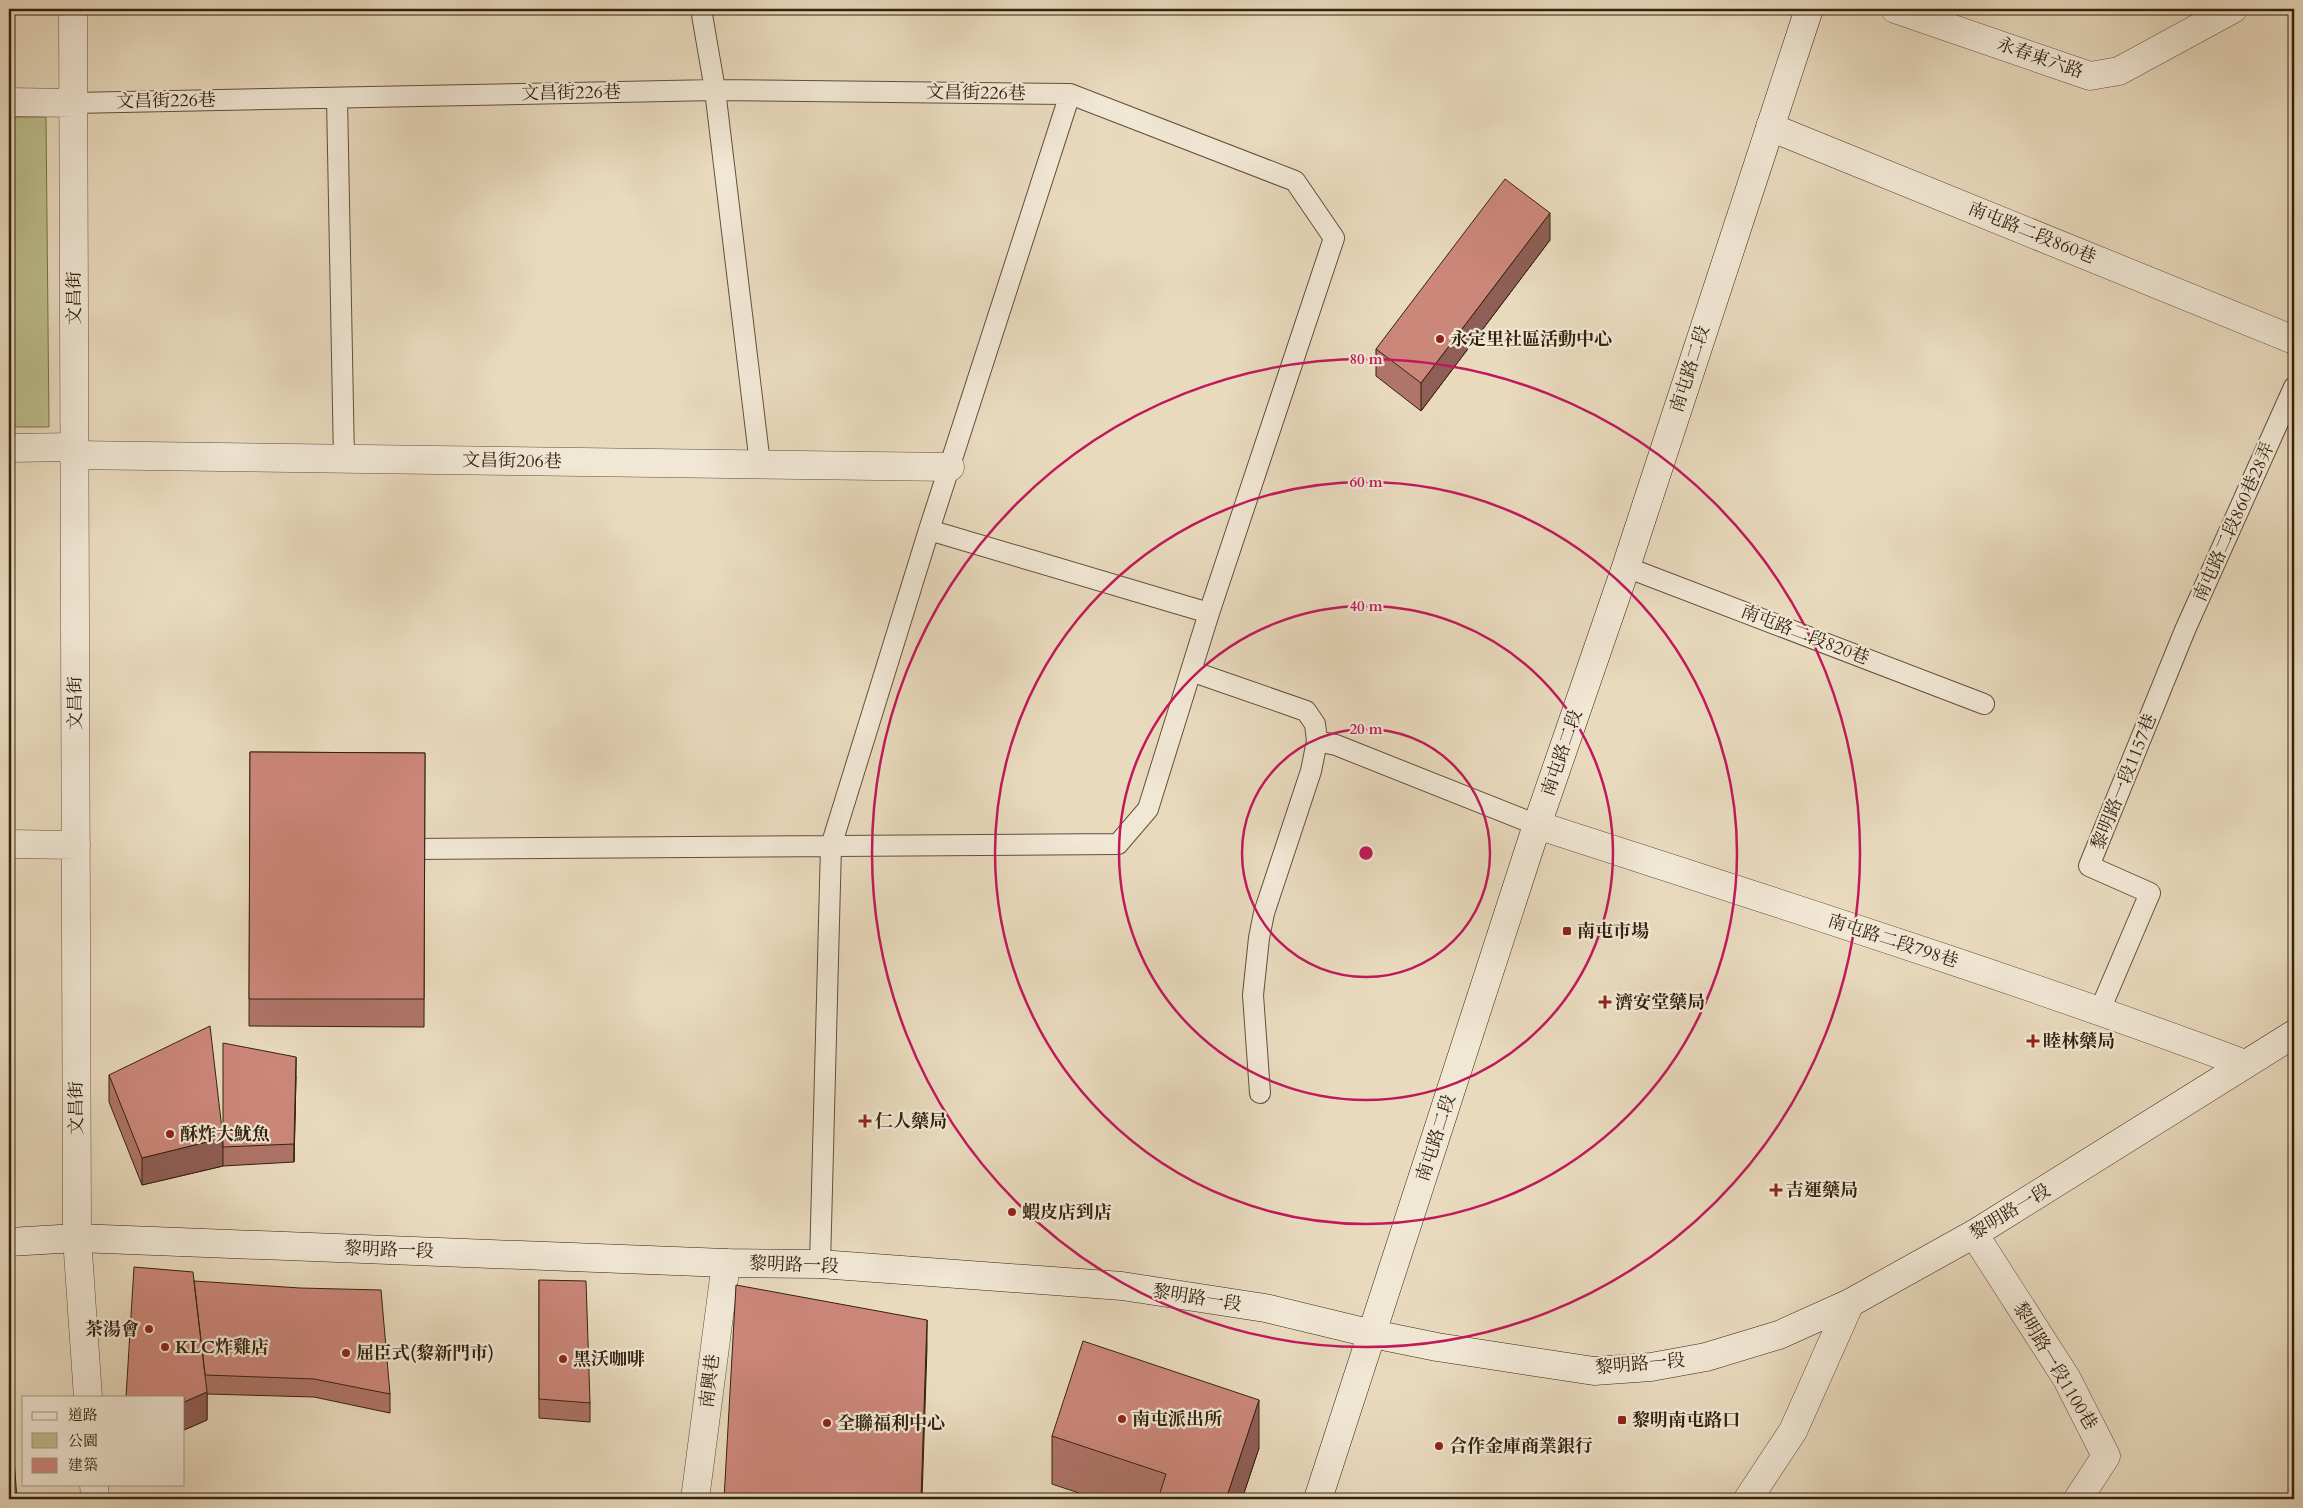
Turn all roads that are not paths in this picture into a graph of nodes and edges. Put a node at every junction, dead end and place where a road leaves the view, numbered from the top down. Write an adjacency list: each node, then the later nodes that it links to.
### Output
1 (73, 9): 10 (street, 文昌街)
2 (701, 9): 6 (lane)
3 (1809, 9): 11 (street, 南屯路二段)
4 (1895, 9): 5 (street, 永春東六路)
5 (2233, 9)
6 (715, 90): 7 (lane, 文昌街226巷); 8 (lane, 文昌街226巷); 17 (lane)
7 (1070, 94): 18 (lane); 21 (lane)
8 (337, 98): 10 (lane, 文昌街226巷); 16 (lane)
9 (9, 102): 10 (street)
10 (73, 103): 15 (street, 文昌街)
11 (1770, 126): 12 (street, 南屯路二段860巷); 20 (street, 南屯路二段)
12 (2294, 340)
13 (2294, 387): 22 (lane, 南屯路二段860巷28弄)
14 (9, 448): 15 (street, 文昌街206巷)
15 (74, 451): 16 (street, 文昌街206巷); 28 (street, 文昌街)
16 (344, 459): 17 (street, 文昌街206巷)
17 (760, 464): 18 (street, 文昌街206巷)
18 (950, 467): 19 (lane)
19 (928, 530): 21 (lane); 29 (lane)
20 (1626, 567): 24 (lane, 南屯路二段820巷); 26 (street, 南屯路二段)
21 (1209, 613): 23 (lane)
22 (2185, 630): 31 (lane, 黎明路一段1157巷)
23 (1191, 671): 25 (lane); 29 (lane)
24 (1984, 704)
25 (1317, 741): 26 (lane); 34 (lane)
26 (1537, 825): 31 (street, 南屯路二段798巷); 41 (street, 南屯路二段)
27 (9, 844): 28 (street)
28 (76, 845): 36 (street, 文昌街)
29 (830, 846): 30 (lane); 39 (lane)
30 (412, 849)
31 (2100, 1010): 33 (street, 南屯路二段798巷)
32 (2294, 1034): 33 (street, 黎明路一段)
33 (2245, 1064): 35 (street, 黎明路一段)
34 (1260, 1093)
35 (1974, 1234): 40 (street, 黎明路一段); 48 (street, 黎明路一段1100巷)
36 (77, 1238): 37 (street, 黎明路一段); 38 (street, 黎明路一段); 42 (street, 文昌街)
37 (9, 1242)
38 (726, 1263): 39 (street, 黎明路一段); 45 (street, 南興巷)
39 (820, 1264): 41 (street, 黎明路一段)
40 (1850, 1303): 41 (street, 黎明路一段); 47 (street)
41 (1373, 1334): 46 (street, 南屯路二段)
42 (88, 1396)
43 (94, 1486): 44 (street)
44 (95, 1499)
45 (695, 1499)
46 (1318, 1499)
47 (1748, 1499)
48 (2078, 1499)

